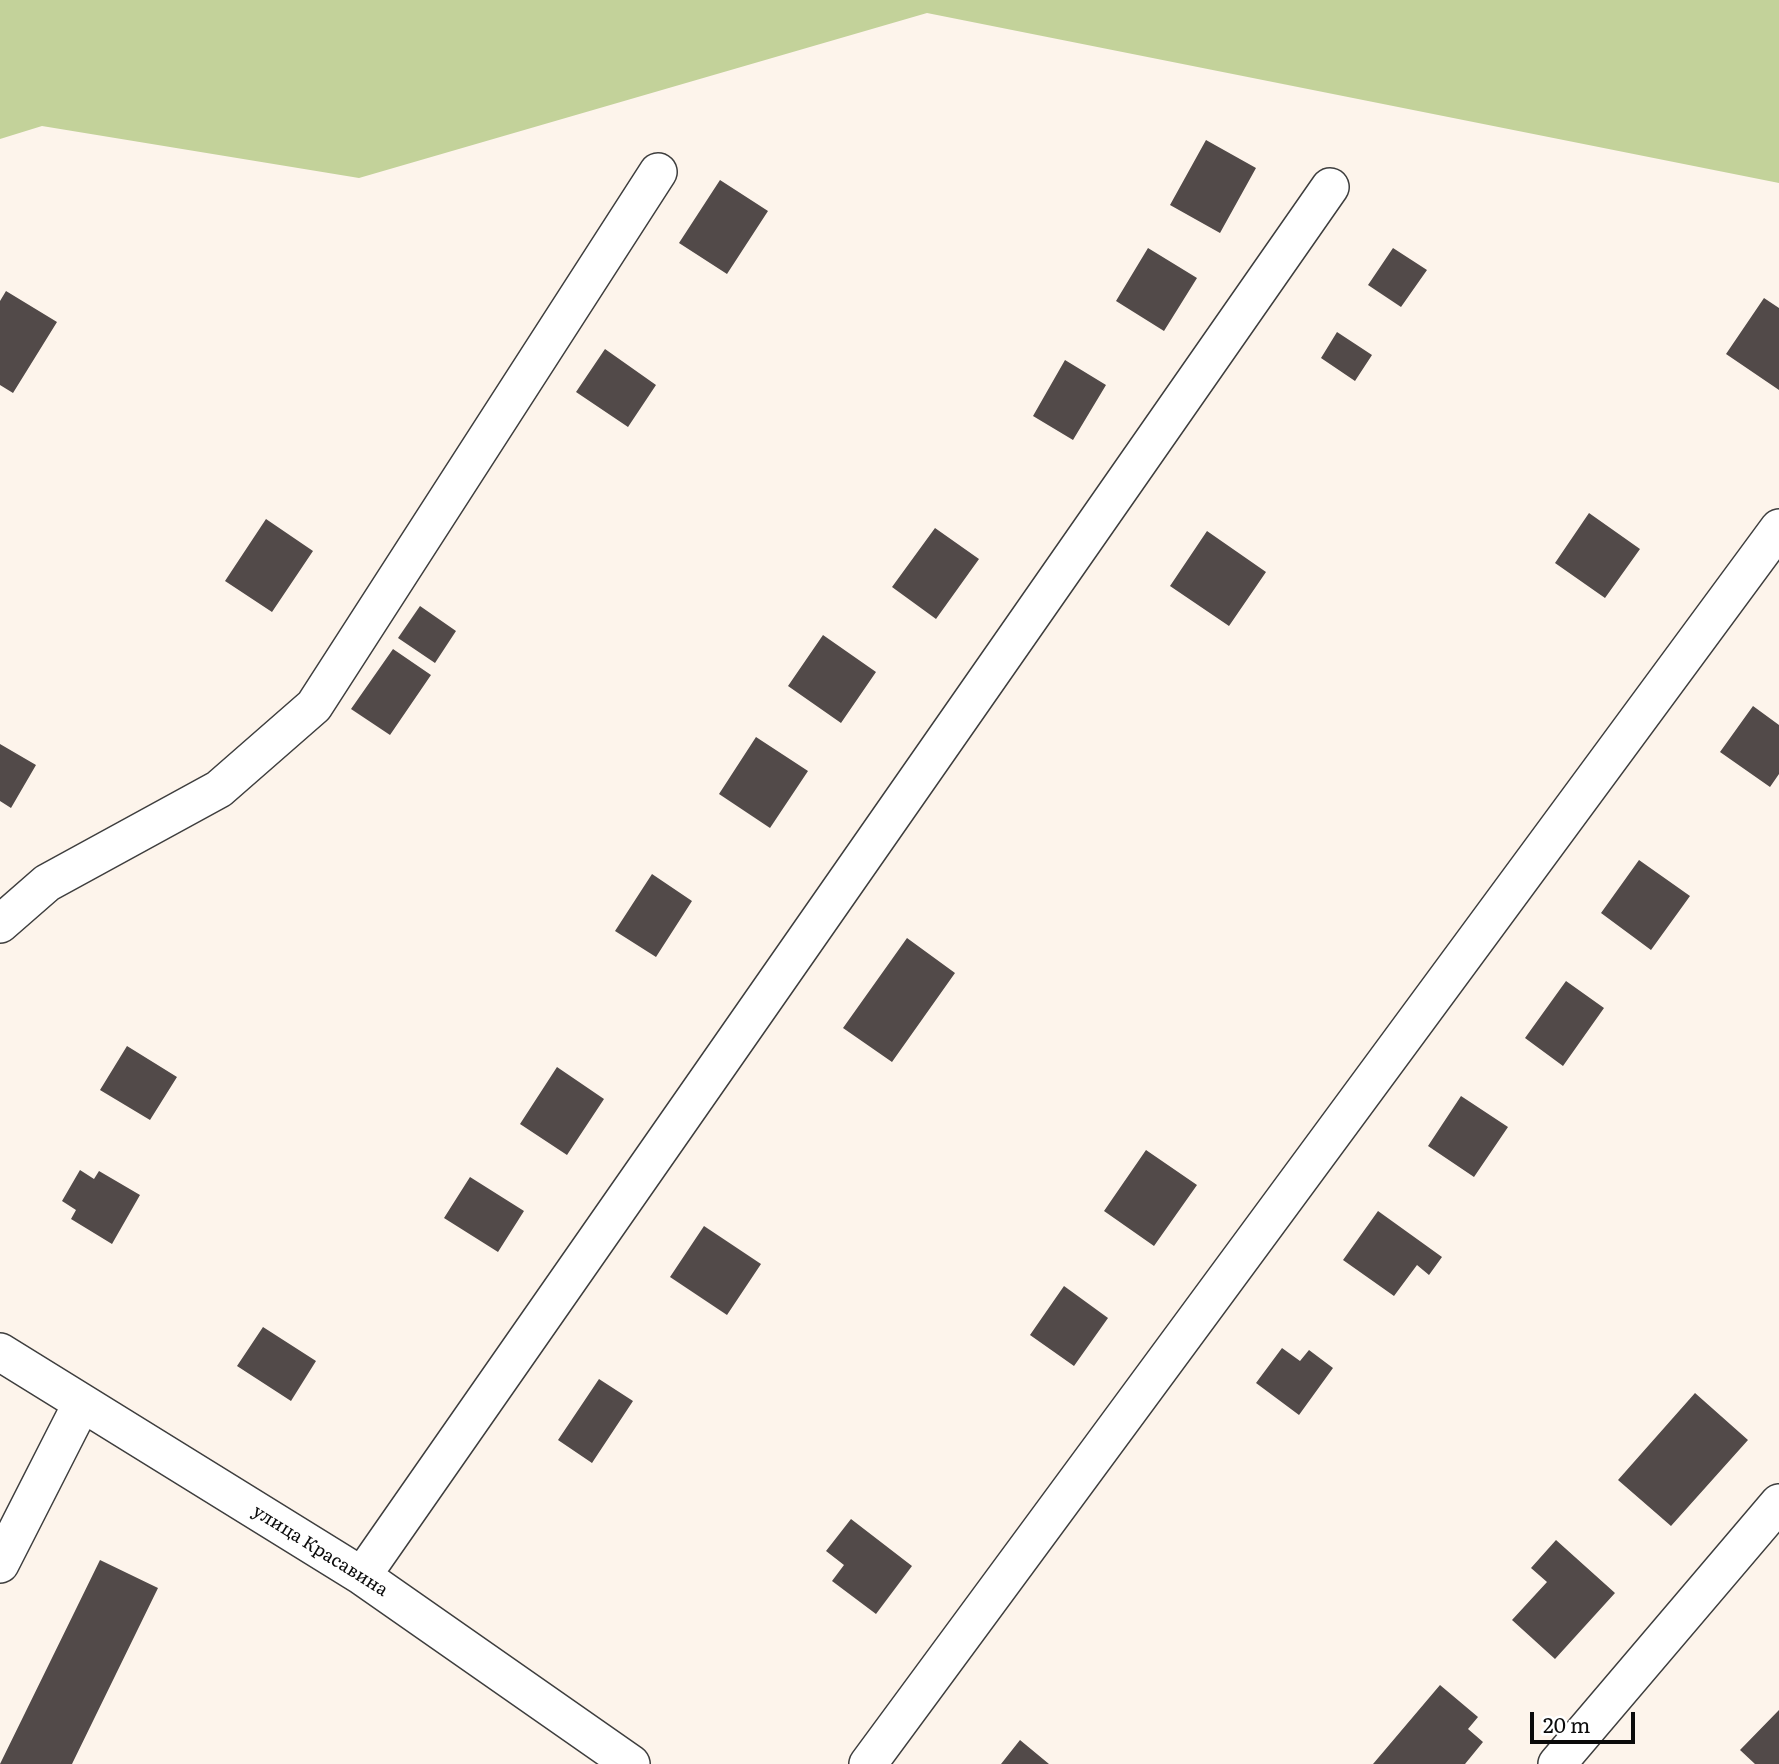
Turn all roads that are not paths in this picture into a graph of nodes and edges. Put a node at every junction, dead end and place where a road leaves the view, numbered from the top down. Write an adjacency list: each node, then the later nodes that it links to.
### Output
1 (658, 172): 4 (street)
2 (1330, 187): 9 (street)
3 (1779, 528): 11 (street)
4 (0, 924)
5 (0, 1352): 6 (street, улица Красавина)
6 (82, 1403): 8 (street); 9 (street, улица Красавина)
7 (1779, 1503): 12 (street)
8 (0, 1564)
9 (362, 1576): 10 (street, улица Красавина)
10 (631, 1764)
11 (868, 1764)
12 (1557, 1764)

